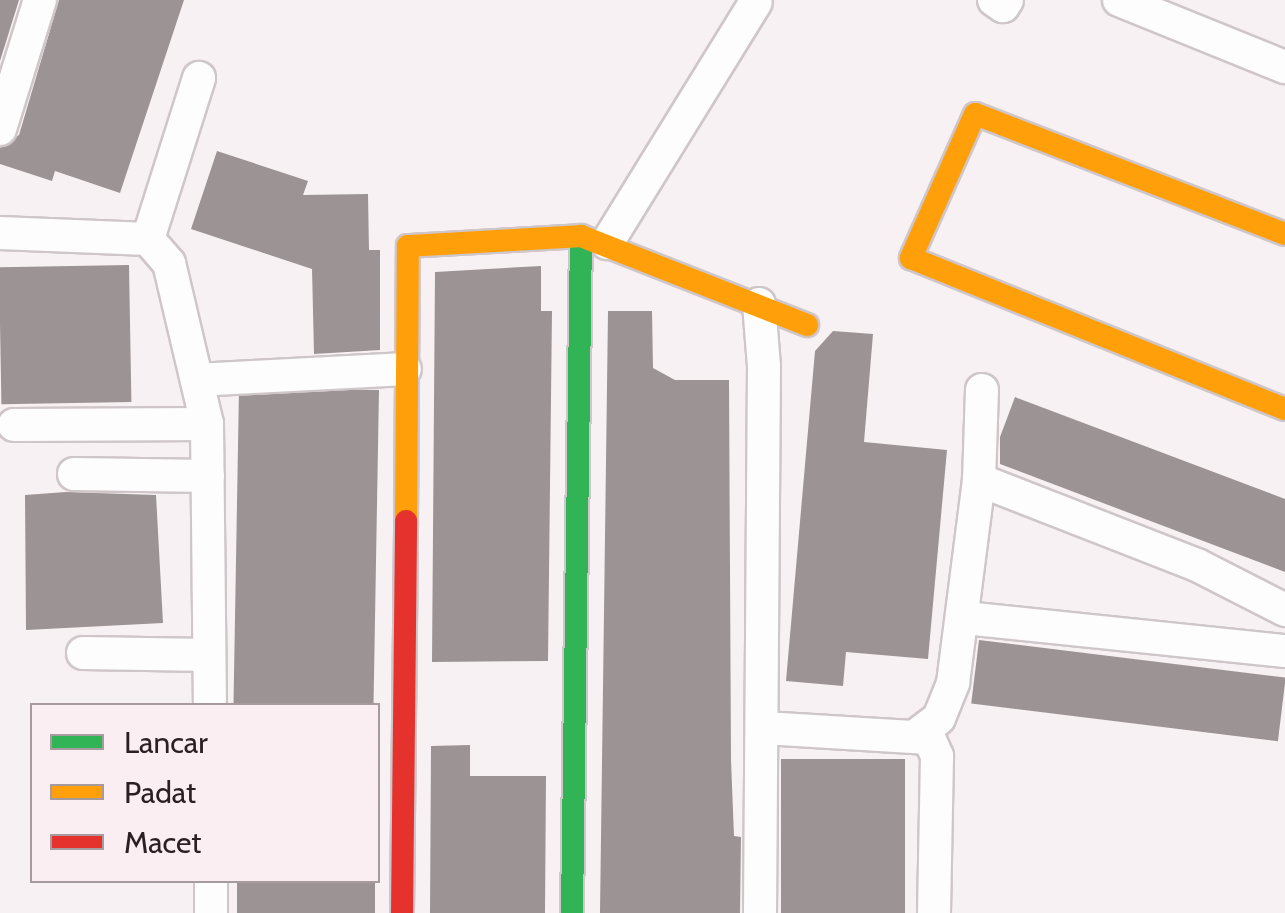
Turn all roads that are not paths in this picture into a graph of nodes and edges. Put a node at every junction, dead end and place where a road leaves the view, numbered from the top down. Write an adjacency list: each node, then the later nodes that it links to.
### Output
1 (40, 0): 8 (street)
2 (994, 0): 3 (street)
3 (1007, 0)
4 (1119, 0): 6 (street)
5 (756, 2): 12 (street)
6 (1285, 67)
7 (199, 78): 11 (street)
8 (0, 129)
9 (0, 233): 11 (street)
10 (1285, 234): 18 (street)
11 (148, 239): 16 (street)
12 (594, 240): 13 (street); 15 (street); 35 (street)
13 (759, 304): 14 (street); 30 (street)
14 (807, 324)
15 (405, 369): 16 (street); 34 (street)
16 (196, 380): 19 (street)
17 (982, 390): 23 (street)
18 (1285, 409)
19 (207, 424): 20 (street); 22 (street)
20 (14, 425)
21 (74, 474): 22 (street)
22 (208, 476): 28 (street)
23 (980, 480): 24 (street); 25 (street)
24 (1285, 610)
25 (965, 618): 26 (street); 31 (street)
26 (1285, 651)
27 (84, 652): 28 (street)
28 (209, 655): 29 (street)
29 (210, 703)
30 (764, 728): 31 (street); 36 (street)
31 (918, 734): 37 (street)
32 (211, 883): 33 (street)
33 (212, 913)
34 (402, 913)
35 (572, 913)
36 (760, 913)
37 (934, 913)

